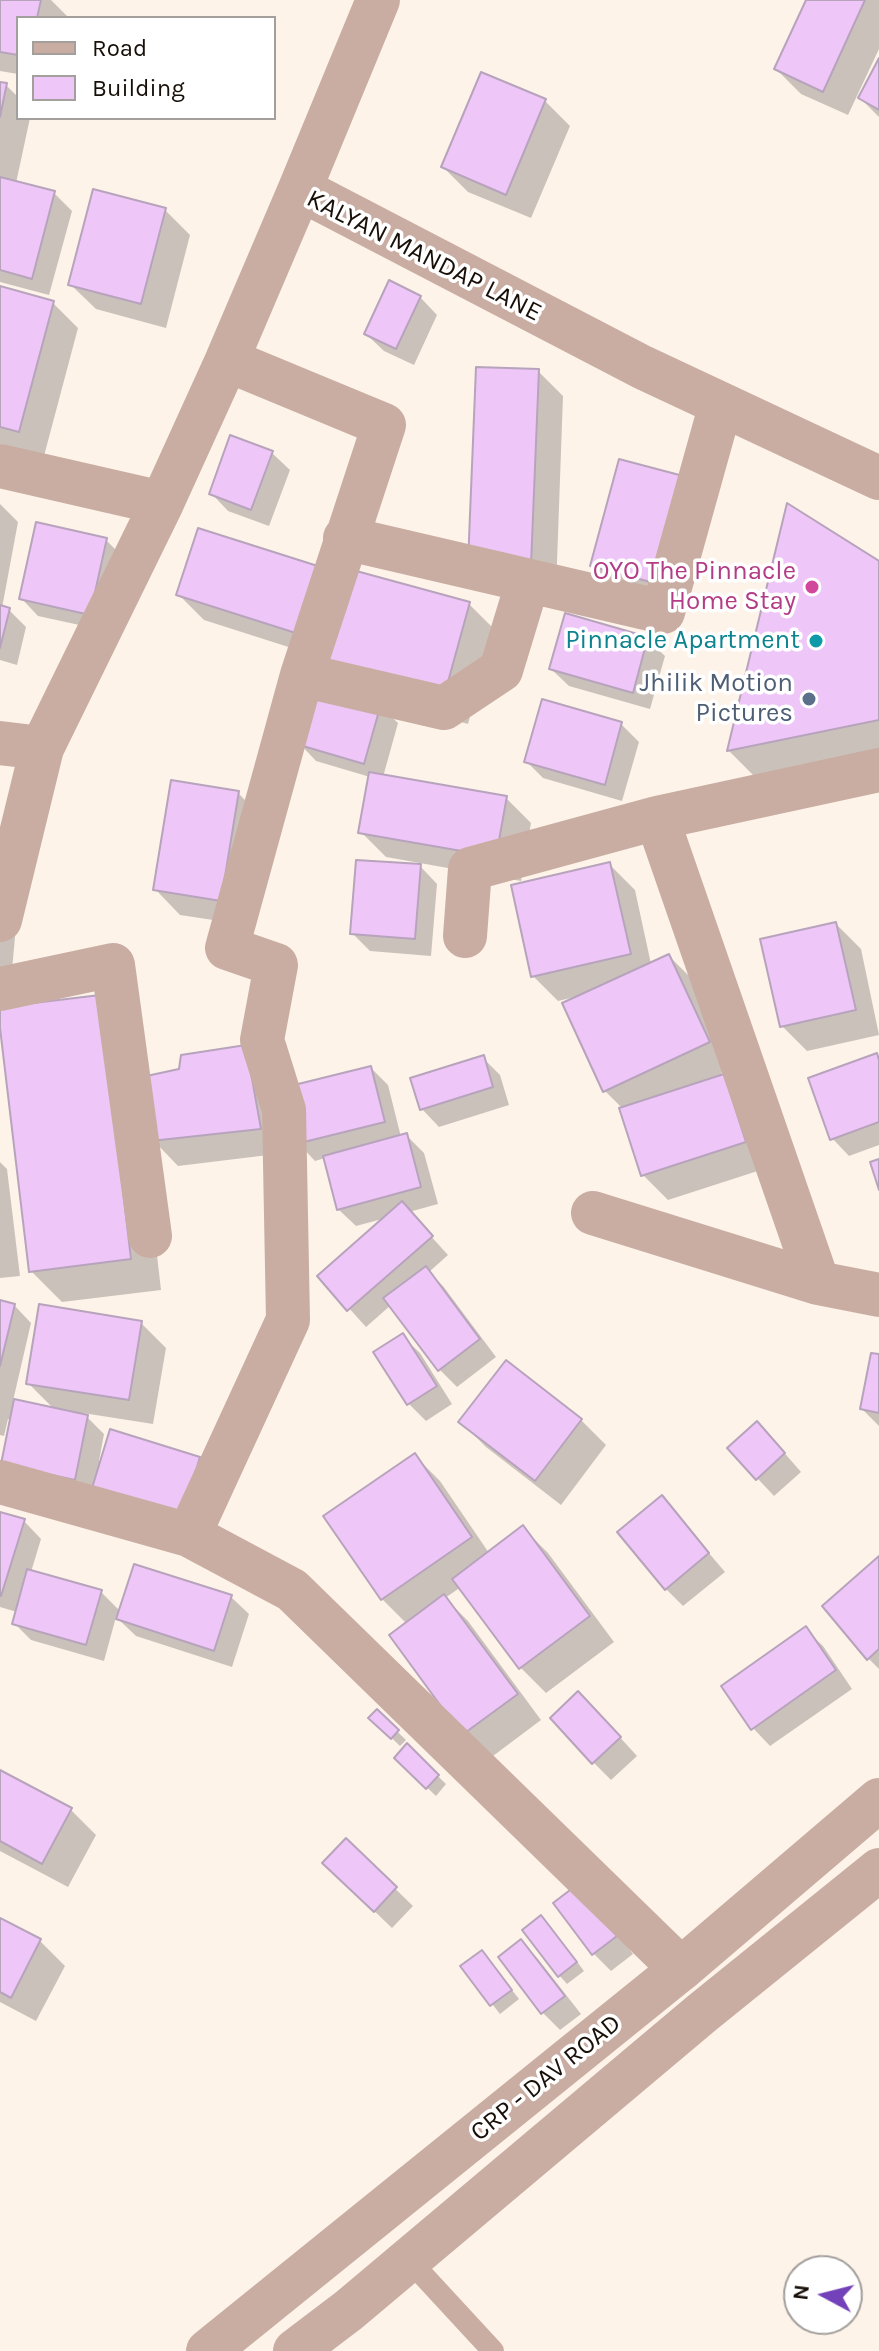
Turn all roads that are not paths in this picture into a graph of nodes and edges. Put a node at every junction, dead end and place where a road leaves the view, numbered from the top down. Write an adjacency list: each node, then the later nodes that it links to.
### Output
1 (378, 0): 2 (street)
2 (300, 189): 3 (street, KALYAN MANDAP LANE); 4 (street, KALYAN MANDAP LANE)
3 (227, 360): 7 (street, KALYAN MANDAP LANE); 8 (street)
4 (721, 404): 6 (street, KALYAN MANDAP LANE); 9 (street)
5 (0, 466): 7 (street)
6 (879, 478)
7 (162, 503): 11 (street, KALYAN MANDAP LANE)
8 (345, 538): 9 (street); 10 (street)
9 (528, 581): 10 (street)
10 (302, 675): 22 (street)
11 (21, 746): 14 (street, KALYAN MANDAP LANE)
12 (879, 770): 13 (street)
13 (657, 818): 15 (street); 19 (street)
14 (0, 920)
15 (465, 936)
16 (0, 989): 18 (street)
17 (593, 1213): 19 (street)
18 (150, 1236)
19 (818, 1283): 20 (street)
20 (879, 1295)
21 (0, 1482): 22 (street)
22 (189, 1535): 25 (street)
23 (879, 1800): 25 (street, CRP - DAV ROAD)
24 (879, 1870): 26 (street, CRP - DAV ROAD)
25 (681, 1969): 27 (street, CRP - DAV ROAD)
26 (409, 2260): 28 (street, CRP - DAV ROAD); 29 (lane)
27 (208, 2351)
28 (295, 2351)
29 (493, 2351)

